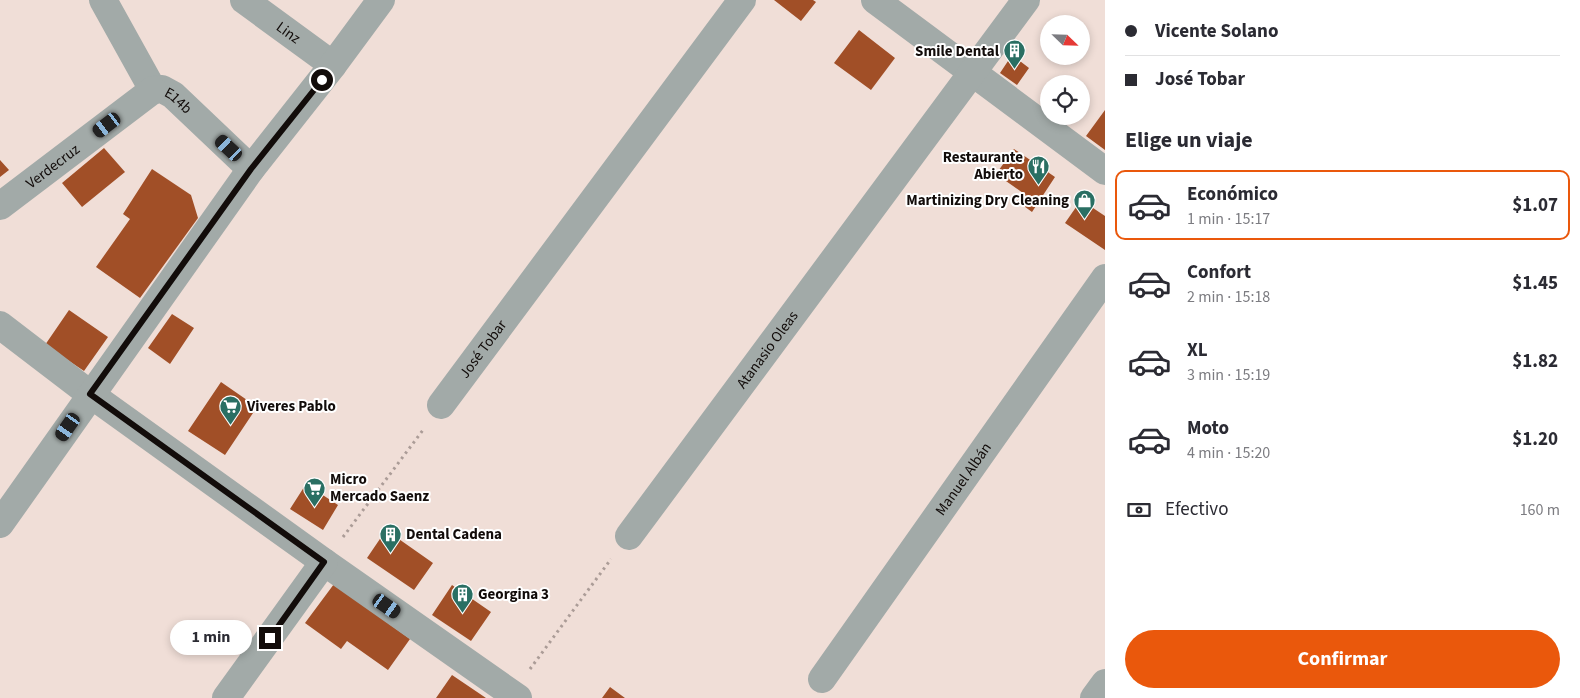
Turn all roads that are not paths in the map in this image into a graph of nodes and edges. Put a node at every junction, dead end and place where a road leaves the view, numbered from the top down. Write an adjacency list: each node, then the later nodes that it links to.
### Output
1 (103, 0): 9 (street, E14b)
2 (244, 0): 7 (street, Linz)
3 (381, 0): 7 (street)
4 (742, 0): 16 (street, José Tobar)
5 (875, 0): 8 (street)
6 (1026, 0): 8 (street, Atanasio Oleas)
7 (334, 65): 10 (street)
8 (973, 73): 11 (street); 18 (street, Atanasio Oleas)
9 (153, 90): 10 (street, E14b); 12 (street, Verdecruz)
10 (251, 169): 15 (street)
11 (1105, 171)
12 (0, 206)
13 (1105, 278): 20 (street, Manuel Albán)
14 (0, 324): 15 (street)
15 (90, 394): 17 (street); 19 (street)
16 (441, 405)
17 (0, 524)
18 (629, 536)
19 (324, 562): 22 (street); 23 (street)
20 (822, 679)
21 (1105, 683): 24 (street)
22 (513, 696)
23 (226, 698)
24 (1094, 698)

